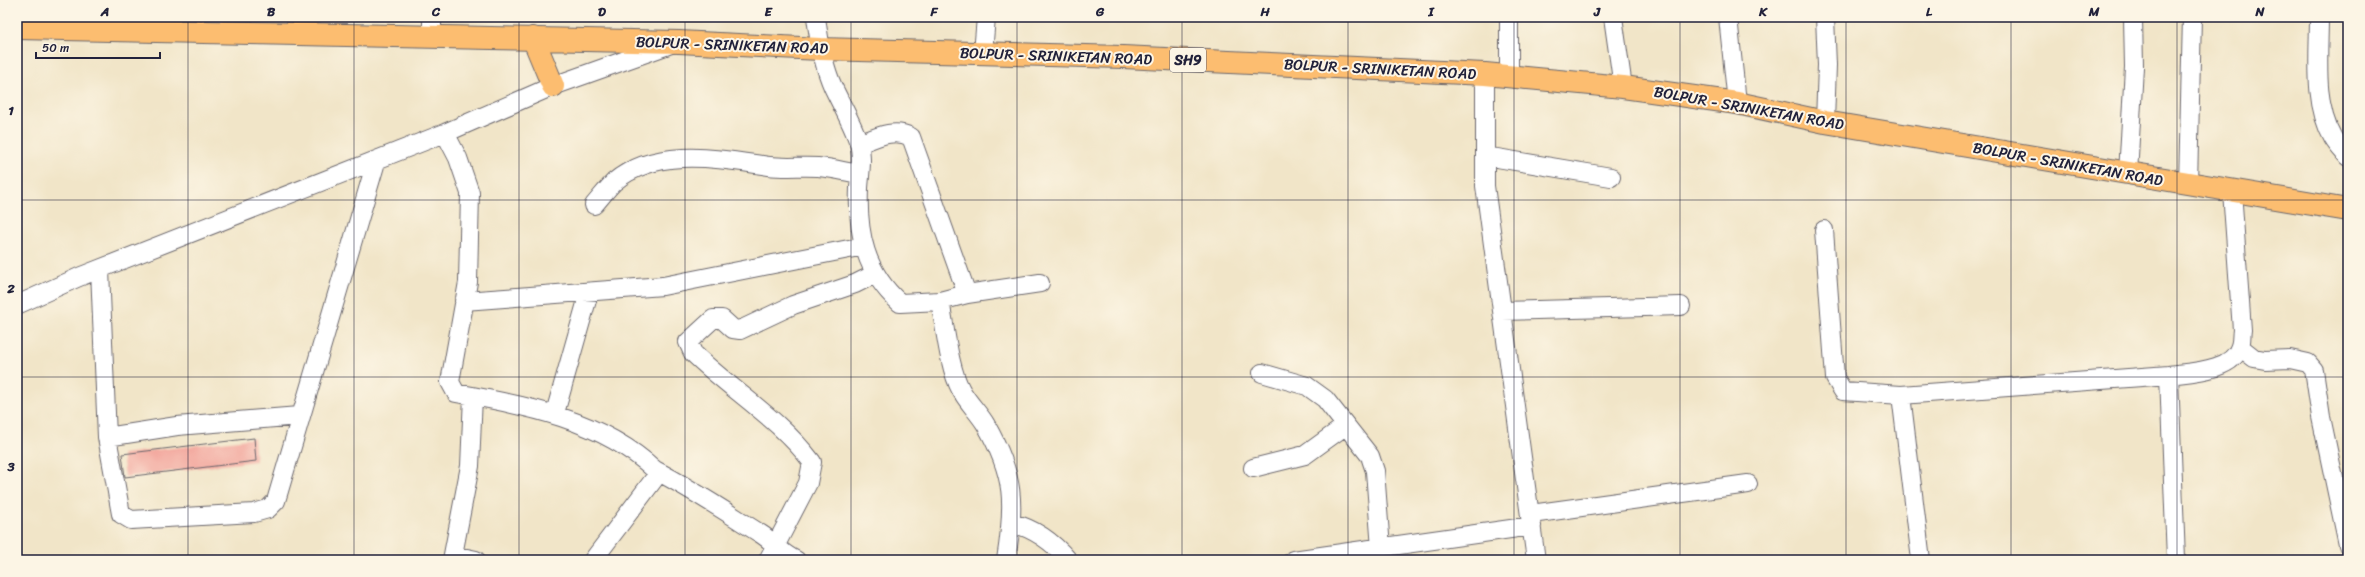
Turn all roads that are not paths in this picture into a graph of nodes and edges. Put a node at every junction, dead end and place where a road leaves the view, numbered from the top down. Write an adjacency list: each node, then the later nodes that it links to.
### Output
1 (816, 17): 16 (street)
2 (986, 17): 17 (street)
3 (1509, 17): 19 (street)
4 (1613, 17): 21 (street)
5 (1728, 17): 22 (street)
6 (1825, 17): 23 (street)
7 (2133, 17): 30 (street)
8 (2192, 17): 32 (street)
9 (2319, 17): 27 (street)
10 (129, 24): 11 (main road, BOLPUR - SRINIKETAN ROAD / SH9); 13 (main road, BOLPUR - SRINIKETAN ROAD / SH9)
11 (187, 24): 12 (main road, BOLPUR - SRINIKETAN ROAD / SH9)
12 (432, 27): 14 (main road, BOLPUR - SRINIKETAN ROAD / SH9)
13 (17, 28)
14 (533, 38): 15 (main road, BOLPUR - SRINIKETAN ROAD / SH9); 20 (main road)
15 (679, 42): 16 (main road, BOLPUR - SRINIKETAN ROAD / SH9); 20 (street)
16 (820, 49): 17 (main road, BOLPUR - SRINIKETAN ROAD / SH9); 25 (street)
17 (982, 53): 18 (main road, BOLPUR - SRINIKETAN ROAD / SH9)
18 (1485, 74): 19 (main road, BOLPUR - SRINIKETAN ROAD / SH9); 26 (street)
19 (1509, 77): 21 (main road, BOLPUR - SRINIKETAN ROAD / SH9)
20 (553, 86): 24 (street)
21 (1623, 87): 22 (main road, BOLPUR - SRINIKETAN ROAD / SH9)
22 (1737, 103): 23 (main road, BOLPUR - SRINIKETAN ROAD / SH9)
23 (1825, 122): 30 (main road, BOLPUR - SRINIKETAN ROAD / SH9)
24 (445, 133): 28 (street); 43 (street)
25 (859, 144): 29 (street); 42 (street)
26 (1485, 156): 31 (street); 47 (street)
27 (2348, 157)
28 (376, 162): 38 (street); 54 (street)
29 (860, 174): 34 (street); 37 (street)
30 (2128, 174): 32 (main road, BOLPUR - SRINIKETAN ROAD / SH9)
31 (1611, 177)
32 (2188, 184): 33 (main road, BOLPUR - SRINIKETAN ROAD / SH9)
33 (2232, 191): 35 (main road, BOLPUR - SRINIKETAN ROAD / SH9); 48 (street)
34 (594, 205)
35 (2348, 210)
36 (1824, 230): 51 (street)
37 (864, 246): 39 (street); 41 (street)
38 (100, 270): 45 (street); 56 (street)
39 (875, 274): 44 (street); 64 (street)
40 (1040, 282): 42 (street)
41 (589, 293): 43 (street); 53 (street)
42 (967, 294): 44 (street)
43 (464, 301): 52 (street)
44 (940, 301): 61 (street)
45 (17, 305)
46 (1681, 306): 47 (street)
47 (1502, 311): 60 (street)
48 (2240, 348): 50 (street); 62 (street)
49 (1262, 373): 55 (street)
50 (2169, 375): 51 (street); 74 (street)
51 (1901, 395): 73 (street)
52 (473, 396): 53 (street); 65 (street)
53 (555, 413): 58 (street)
54 (299, 416): 56 (street); 56 (street)
55 (1345, 426): 57 (street); 63 (street)
56 (107, 437)
57 (1253, 468)
58 (655, 470): 64 (street); 67 (street)
59 (1748, 484): 60 (street)
60 (1531, 520): 63 (street); 72 (street)
61 (1012, 523): 69 (street); 70 (street)
62 (2348, 545)
63 (1381, 548): 71 (street)
64 (772, 554): 68 (street)
65 (452, 557): 66 (street)
66 (476, 560)
67 (593, 560)
68 (796, 560)
69 (1006, 560)
70 (1068, 560)
71 (1293, 560)
72 (1536, 560)
73 (1921, 560)
74 (2176, 560)

